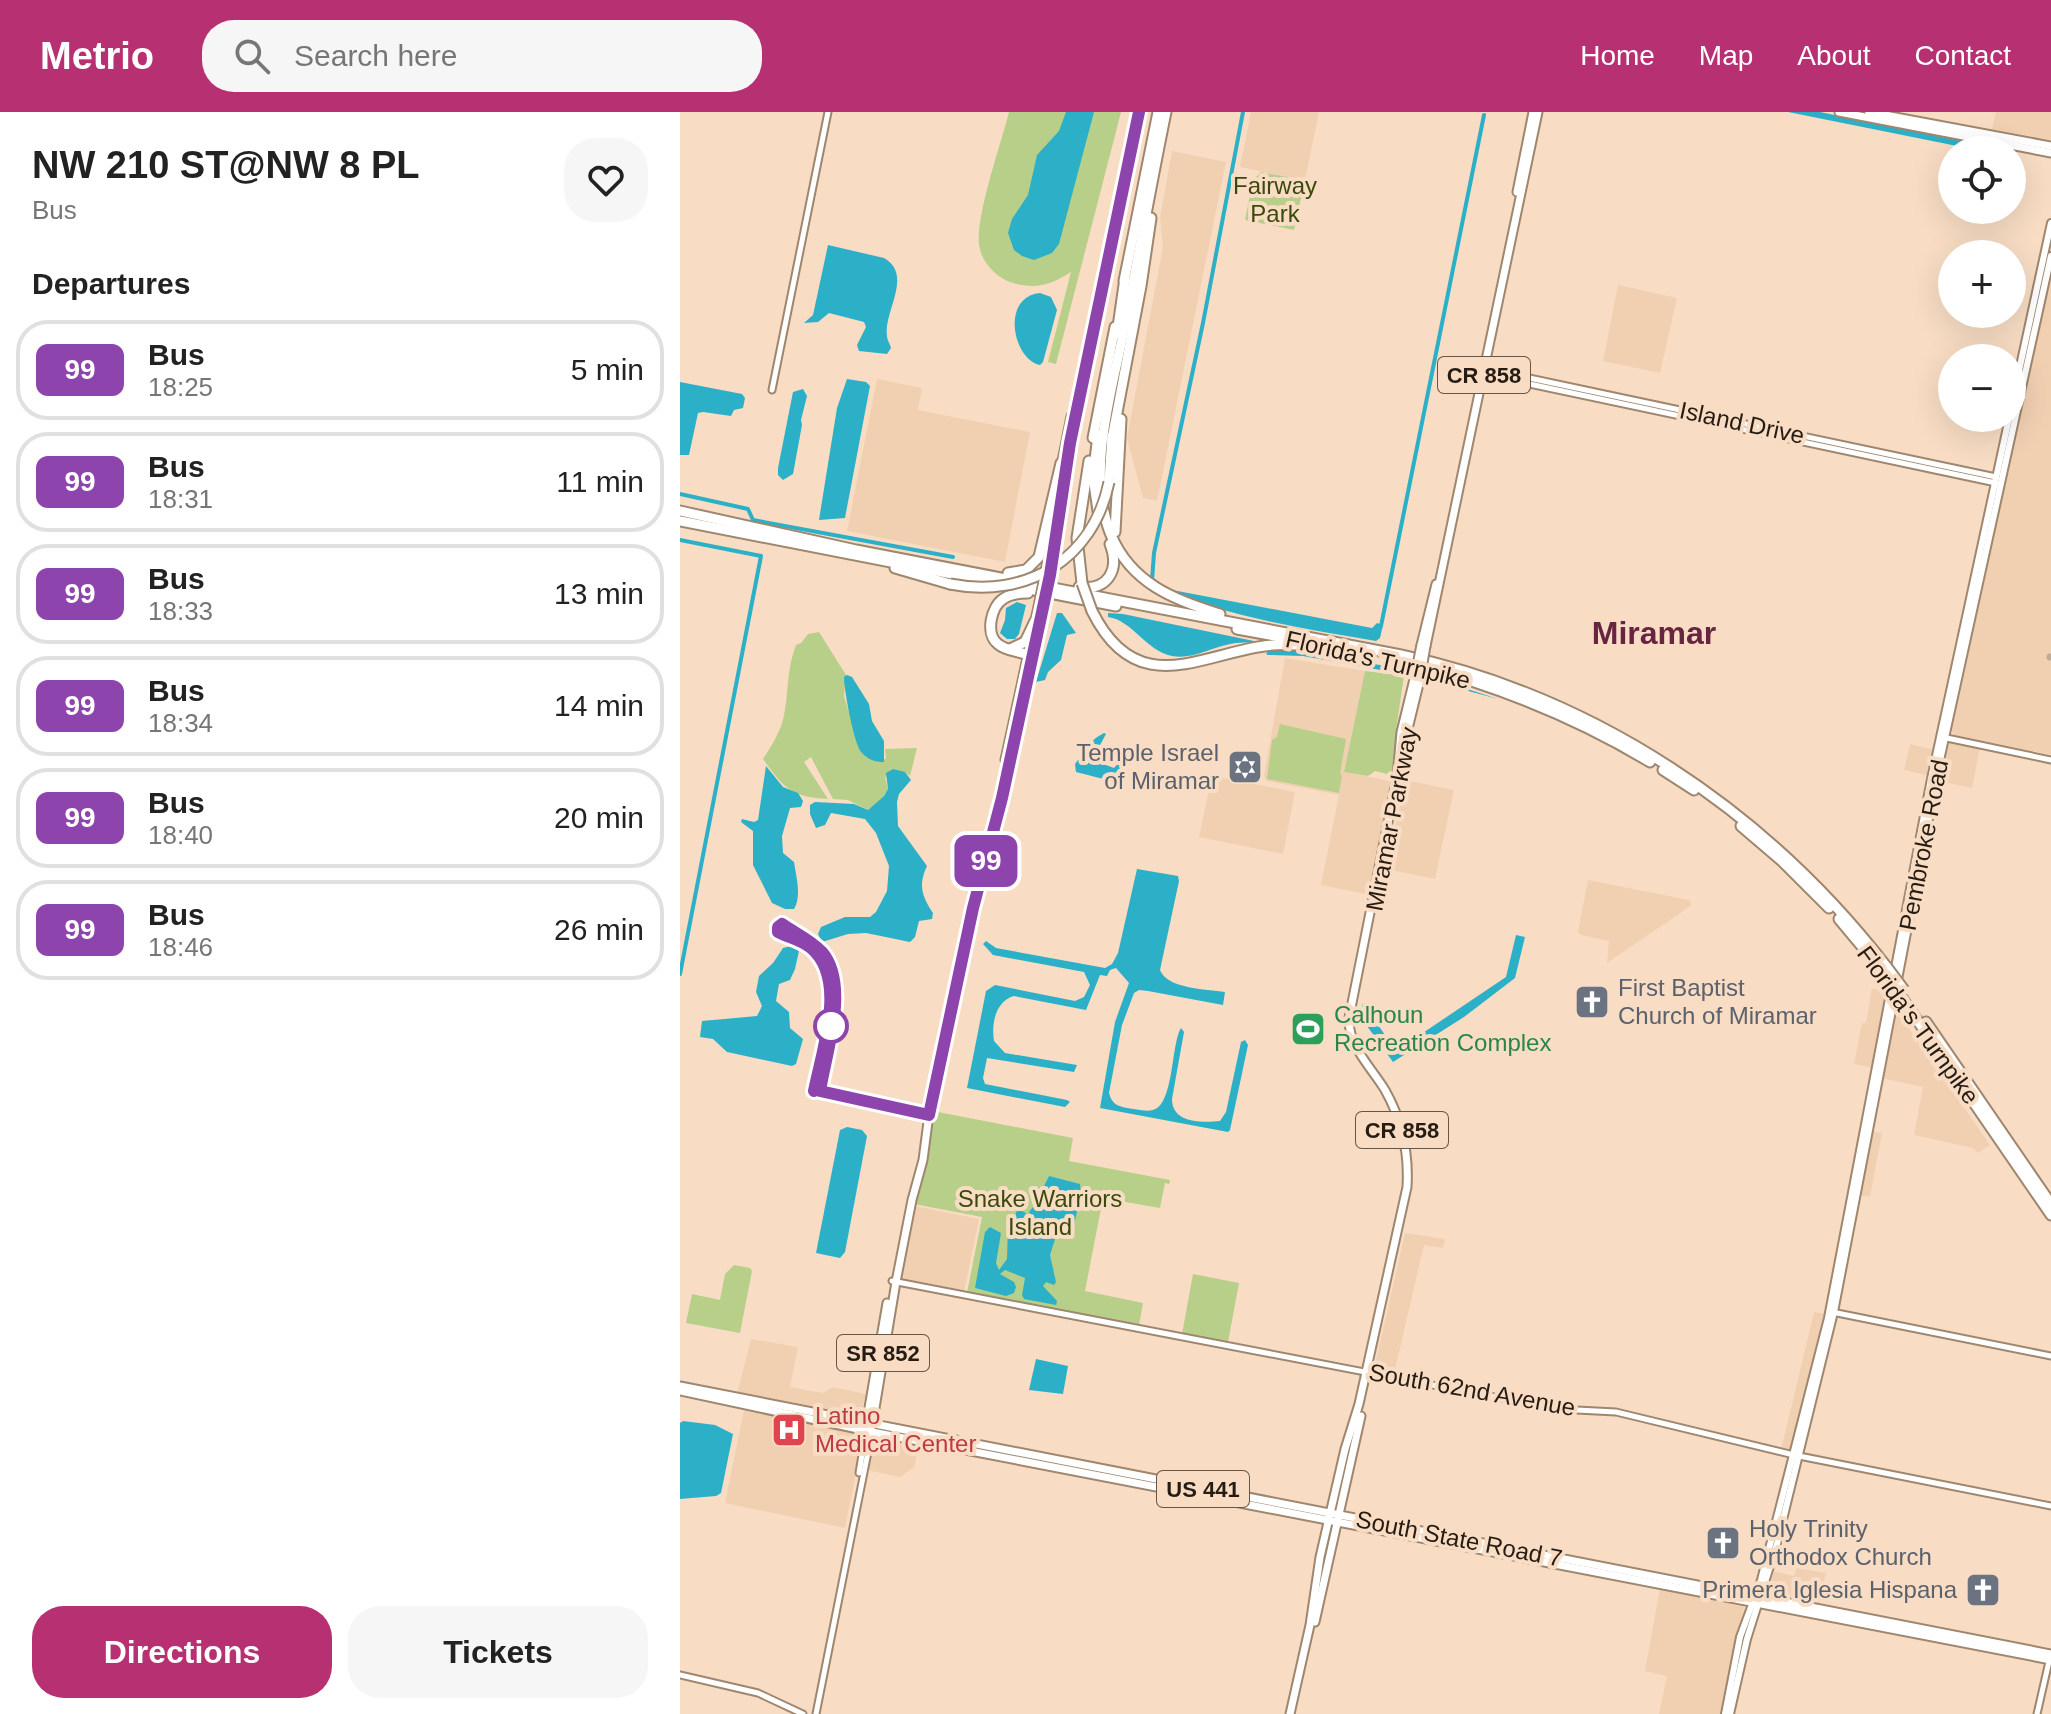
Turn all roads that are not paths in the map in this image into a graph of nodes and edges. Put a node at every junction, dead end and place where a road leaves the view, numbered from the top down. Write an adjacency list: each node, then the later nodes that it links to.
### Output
1 (828, 112): 21 (street)
2 (1136, 112): 13 (main road, SR 852); 14 (main road, SR 852)
3 (1158, 112): 16 (highway)
4 (1168, 112): 17 (highway); 19 (highway)
5 (1535, 112): 20 (main road, Miramar Parkway / CR 858)
6 (1839, 112): 8 (main road)
7 (1869, 112): 9 (main road)
8 (1949, 133): 9 (main road); 11 (main road)
9 (1989, 134): 10 (main road)
10 (2051, 146)
11 (2051, 153)
12 (2051, 223): 18 (main road)
13 (1108, 238): 14 (main road); 24 (main road, SR 852)
14 (1111, 247): 31 (main road, SR 852)
15 (2051, 256): 25 (main road, Pembroke Road)
16 (1125, 278): 30 (highway); 36 (highway, bridge)
17 (1141, 286): 23 (highway); 32 (highway)
18 (2025, 344)
19 (1121, 349): 23 (highway); 32 (highway)
20 (1482, 371): 25 (street, Island Drive); 41 (main road, Miramar Parkway / CR 858, bridge)
21 (772, 390)
22 (2007, 432): 25 (main road, Pembroke Road)
23 (1112, 439): 29 (highway, bridge)
24 (1061, 463): 30 (highway); 31 (main road, SR 852)
25 (1999, 480): 38 (main road, Pembroke Road); 38 (main road, Pembroke Road)
26 (680, 511): 28 (highway, Florida's Turnpike)
27 (680, 523): 29 (highway, Florida's Turnpike)
28 (895, 557): 30 (highway); 35 (highway, Florida's Turnpike)
29 (877, 561): 33 (highway, Florida's Turnpike)
30 (1008, 573)
31 (1047, 578): 33 (main road, SR 852, bridge)
32 (1143, 579): 35 (highway)
33 (1043, 599): 34 (main road, SR 852); 36 (highway, Florida's Turnpike); 37 (highway); 40 (main road, SR 852)
34 (1035, 621): 37 (highway); 39 (main road, SR 852)
35 (1265, 628): 46 (highway, Florida's Turnpike)
36 (1319, 647): 46 (highway, Florida's Turnpike)
37 (1008, 649): 39 (highway)
38 (1961, 652): 42 (main road, Pembroke Road); 42 (main road, Pembroke Road)
39 (1028, 655): 40 (highway); 54 (main road, SR 852)
40 (1029, 673): 54 (main road, SR 852)
41 (1417, 679): 53 (main road, Miramar Parkway / CR 858); 55 (main road, Miramar Parkway / CR 858)
42 (1943, 737): 43 (street); 44 (main road, Pembroke Road); 44 (main road, Pembroke Road)
43 (2051, 760)
44 (1927, 812): 45 (main road)
45 (1921, 845): 48 (main road, Pembroke Road); 49 (main road, Pembroke Road)
46 (1885, 970): 47 (highway, Florida's Turnpike, bridge)
47 (1903, 994): 51 (highway, Florida's Turnpike); 52 (highway, Florida's Turnpike)
48 (1869, 1102): 49 (main road); 50 (main road, Pembroke Road)
49 (1869, 1128): 50 (main road, Pembroke Road)
50 (1854, 1191): 56 (main road, Pembroke Road); 56 (main road, Pembroke Road)
51 (2051, 1204)
52 (2051, 1215)
53 (1388, 1277): 55 (main road); 59 (main road, Miramar Parkway / CR 858)
54 (894, 1281): 59 (street, South 62nd Avenue); 62 (main road, SR 852)
55 (1388, 1295): 59 (main road, Miramar Parkway / CR 858)
56 (1831, 1312): 57 (main road, Pembroke Road); 58 (street); 60 (main road, Pembroke Road)
57 (1822, 1343): 60 (main road); 64 (main road, Pembroke Road)
58 (2051, 1356)
59 (1369, 1372): 64 (street, South 62nd Avenue); 69 (main road, Miramar Parkway / CR 858)
60 (1816, 1385): 64 (main road, Pembroke Road)
61 (680, 1388): 62 (main road, US 441)
62 (869, 1428): 63 (main road, US 441); 63 (main road, US 441); 81 (street)
63 (981, 1450): 65 (main road, South State Road 7 / US 441); 65 (main road, US 441)
64 (1796, 1455): 66 (main road, Pembroke Road); 68 (street, South 62nd Avenue); 70 (main road, Pembroke Road)
65 (1138, 1480): 67 (main road, South State Road 7 / US 441); 67 (main road, South State Road 7 / US 441)
66 (1784, 1492): 70 (main road); 76 (main road, Pembroke Road)
67 (1235, 1498): 69 (main road, South State Road 7 / US 441); 69 (main road, South State Road 7 / US 441)
68 (2051, 1506)
69 (1334, 1518): 71 (main road, South State Road 7 / US 441); 75 (main road); 77 (main road)
70 (1781, 1527): 76 (main road, Pembroke Road)
71 (1471, 1544): 72 (main road, South State Road 7 / US 441); 72 (main road, South State Road 7 / US 441)
72 (1616, 1573): 73 (main road, South State Road 7 / US 441); 74 (main road, South State Road 7 / US 441)
73 (1665, 1579): 74 (main road); 76 (main road, South State Road 7 / US 441)
74 (1652, 1583): 76 (main road, South State Road 7 / US 441)
75 (1315, 1590): 77 (main road); 82 (main road)
76 (1757, 1601): 78 (main road, South State Road 7 / US 441); 83 (main road, Pembroke Road)
77 (1314, 1628): 82 (main road)
78 (2051, 1657): 84 (street)
79 (680, 1675): 80 (street)
80 (803, 1714)
81 (816, 1714)
82 (1292, 1714)
83 (1727, 1714)
84 (2037, 1714)

